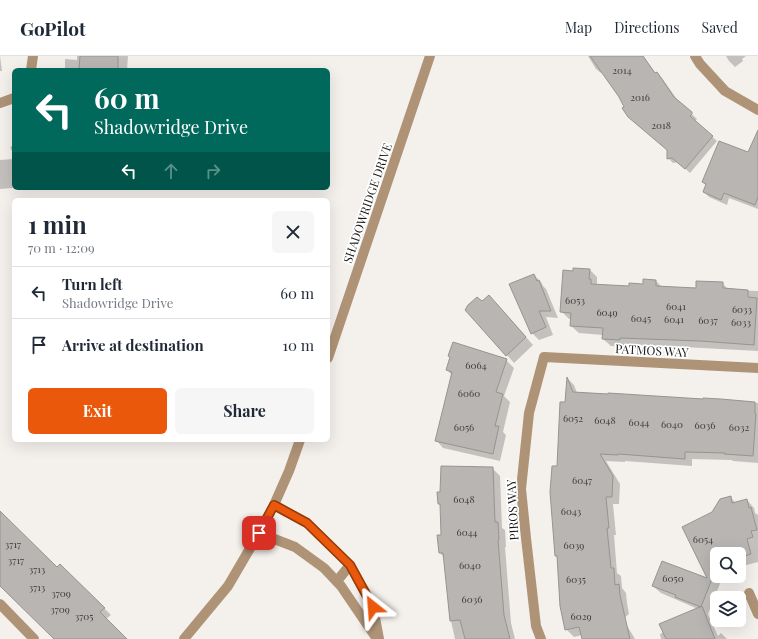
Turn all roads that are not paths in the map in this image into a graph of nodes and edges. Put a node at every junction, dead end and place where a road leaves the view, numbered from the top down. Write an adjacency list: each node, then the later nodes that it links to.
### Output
1 (33, 56): 4 (street)
2 (430, 56): 8 (street, SHADOWRIDGE DRIVE)
3 (695, 56): 7 (street)
4 (31, 68)
5 (12, 99): 6 (street)
6 (0, 103)
7 (758, 110)
8 (330, 352)
9 (544, 357): 10 (street, PATMOS WAY); 22 (street, PIROS WAY)
10 (758, 368)
11 (299, 442): 12 (street)
12 (274, 505): 13 (street); 14 (street)
13 (259, 533): 15 (street); 20 (street)
14 (350, 565): 15 (street); 21 (street)
15 (336, 581): 21 (street)
16 (749, 593): 18 (street)
17 (0, 604): 19 (street)
18 (758, 614)
19 (34, 639)
20 (184, 639)
21 (378, 639)
22 (541, 639)

